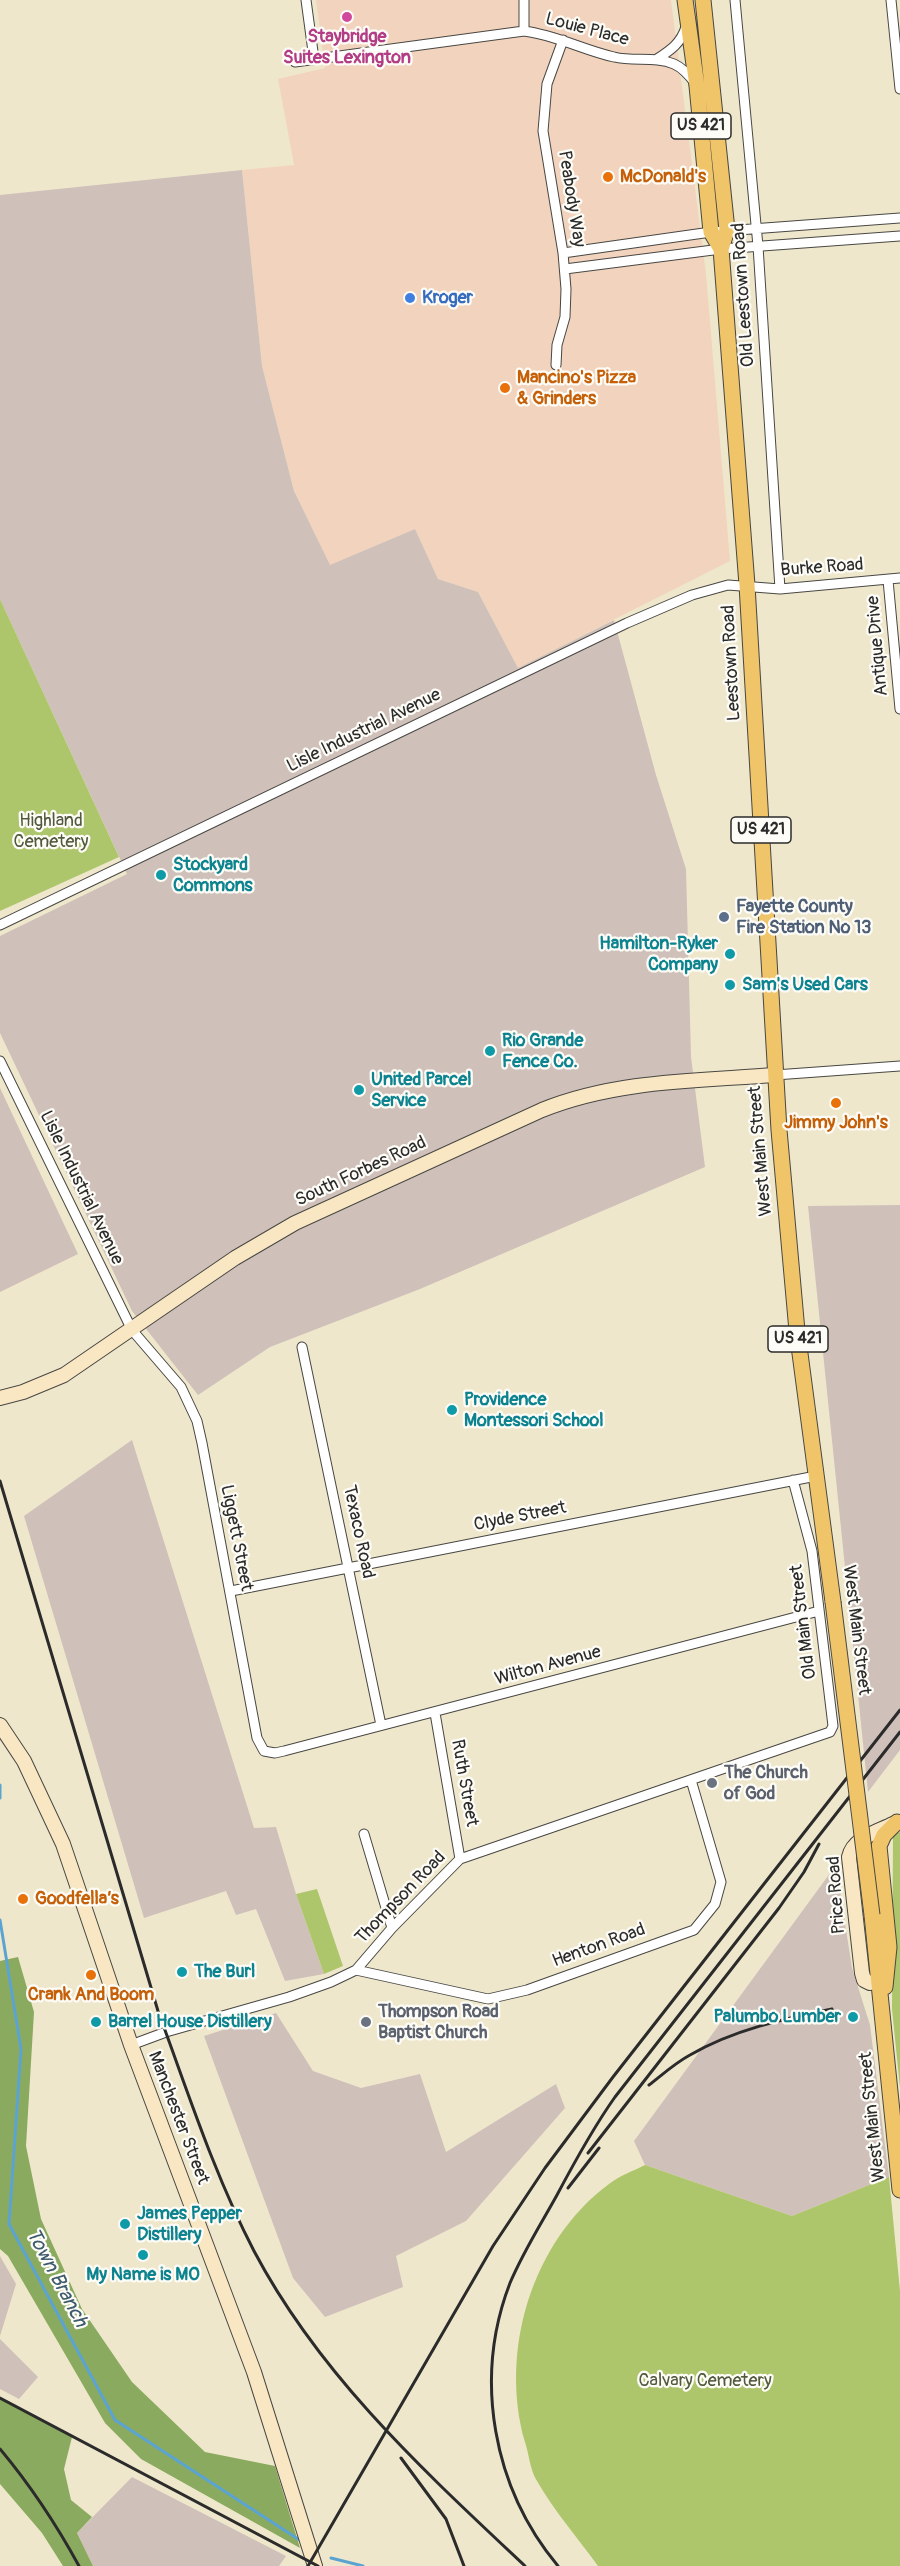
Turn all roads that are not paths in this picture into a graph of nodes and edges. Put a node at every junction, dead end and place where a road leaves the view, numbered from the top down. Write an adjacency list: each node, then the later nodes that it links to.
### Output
1 (306, 0): 10 (street)
2 (524, 0): 8 (street)
3 (685, 0): 7 (main road, Leestown Road / US 421)
4 (703, 0): 18 (main road, Leestown Road / US 421)
5 (735, 0): 17 (street, Old Leestown Road)
6 (891, 0): 13 (street)
7 (688, 22): 11 (street); 14 (main road, Leestown Road / US 421)
8 (524, 31): 9 (street, Louie Place); 10 (street, Louie Place)
9 (563, 40): 11 (street, Louie Place); 22 (street, Peabody Way)
10 (314, 59): 12 (street, Louie Place)
11 (657, 59): 14 (street, Louie Place)
12 (295, 62)
13 (899, 66): 15 (street)
14 (697, 86): 18 (main road, Leestown Road / US 421)
15 (900, 89)
16 (900, 218): 17 (street)
17 (756, 227): 18 (street); 20 (street, Old Leestown Road)
18 (719, 231): 21 (main road, Leestown Road / US 421); 22 (street)
19 (900, 236): 20 (street)
20 (758, 246): 21 (street); 28 (street, Old Leestown Road)
21 (721, 249): 23 (street); 27 (main road, Leestown Road / US 421)
22 (563, 253): 23 (street, Peabody Way)
23 (565, 269): 24 (street, Peabody Way)
24 (556, 365)
25 (900, 578): 26 (street, Burke Road)
26 (888, 580): 28 (street, Burke Road); 29 (street, Antique Drive)
27 (747, 585): 28 (street, Burke Road); 30 (street, Lisle Industrial Avenue); 33 (main road, Leestown Road / US 421)
28 (780, 589)
29 (900, 709)
30 (0, 925)
31 (0, 1060): 34 (street, Lisle Industrial Avenue)
32 (900, 1066): 33 (street)
33 (775, 1075): 34 (main road, South Forbes Road); 37 (main road, West Main Street / US 421)
34 (132, 1330): 36 (main road, South Forbes Road); 40 (street, Liggett Street)
35 (302, 1347): 39 (street, Texaco Road)
36 (0, 1398)
37 (816, 1476): 38 (street, Clyde Street); 53 (main road, West Main Street / US 421, bridge)
38 (793, 1480): 39 (street, Clyde Street); 41 (street, Old Main Street)
39 (349, 1567): 40 (street, Clyde Street); 44 (street, Texaco Road)
40 (231, 1591): 46 (street, Liggett Street)
41 (819, 1611): 42 (street, Wilton Avenue); 45 (street, Old Main Street)
42 (435, 1713): 44 (street, Wilton Avenue); 50 (street, Ruth Street)
43 (0, 1725): 55 (main road, Manchester Street)
44 (381, 1725): 46 (street, Wilton Avenue)
45 (833, 1726): 47 (street, Thompson Road)
46 (284, 1751)
47 (690, 1780): 50 (street, Thompson Road); 52 (street, Henton Road)
48 (899, 1821): 53 (main road, Price Road); 54 (main road)
49 (364, 1834): 51 (street)
50 (460, 1859): 51 (street, Thompson Road)
51 (392, 1929): 52 (street, Thompson Road)
52 (356, 1970): 55 (street, Thompson Road)
53 (879, 1981): 54 (main road, West Main Street / US 421)
54 (883, 2013): 56 (main road, West Main Street / US 421)
55 (131, 2045): 57 (main road, Manchester Street)
56 (900, 2190)
57 (315, 2566)

